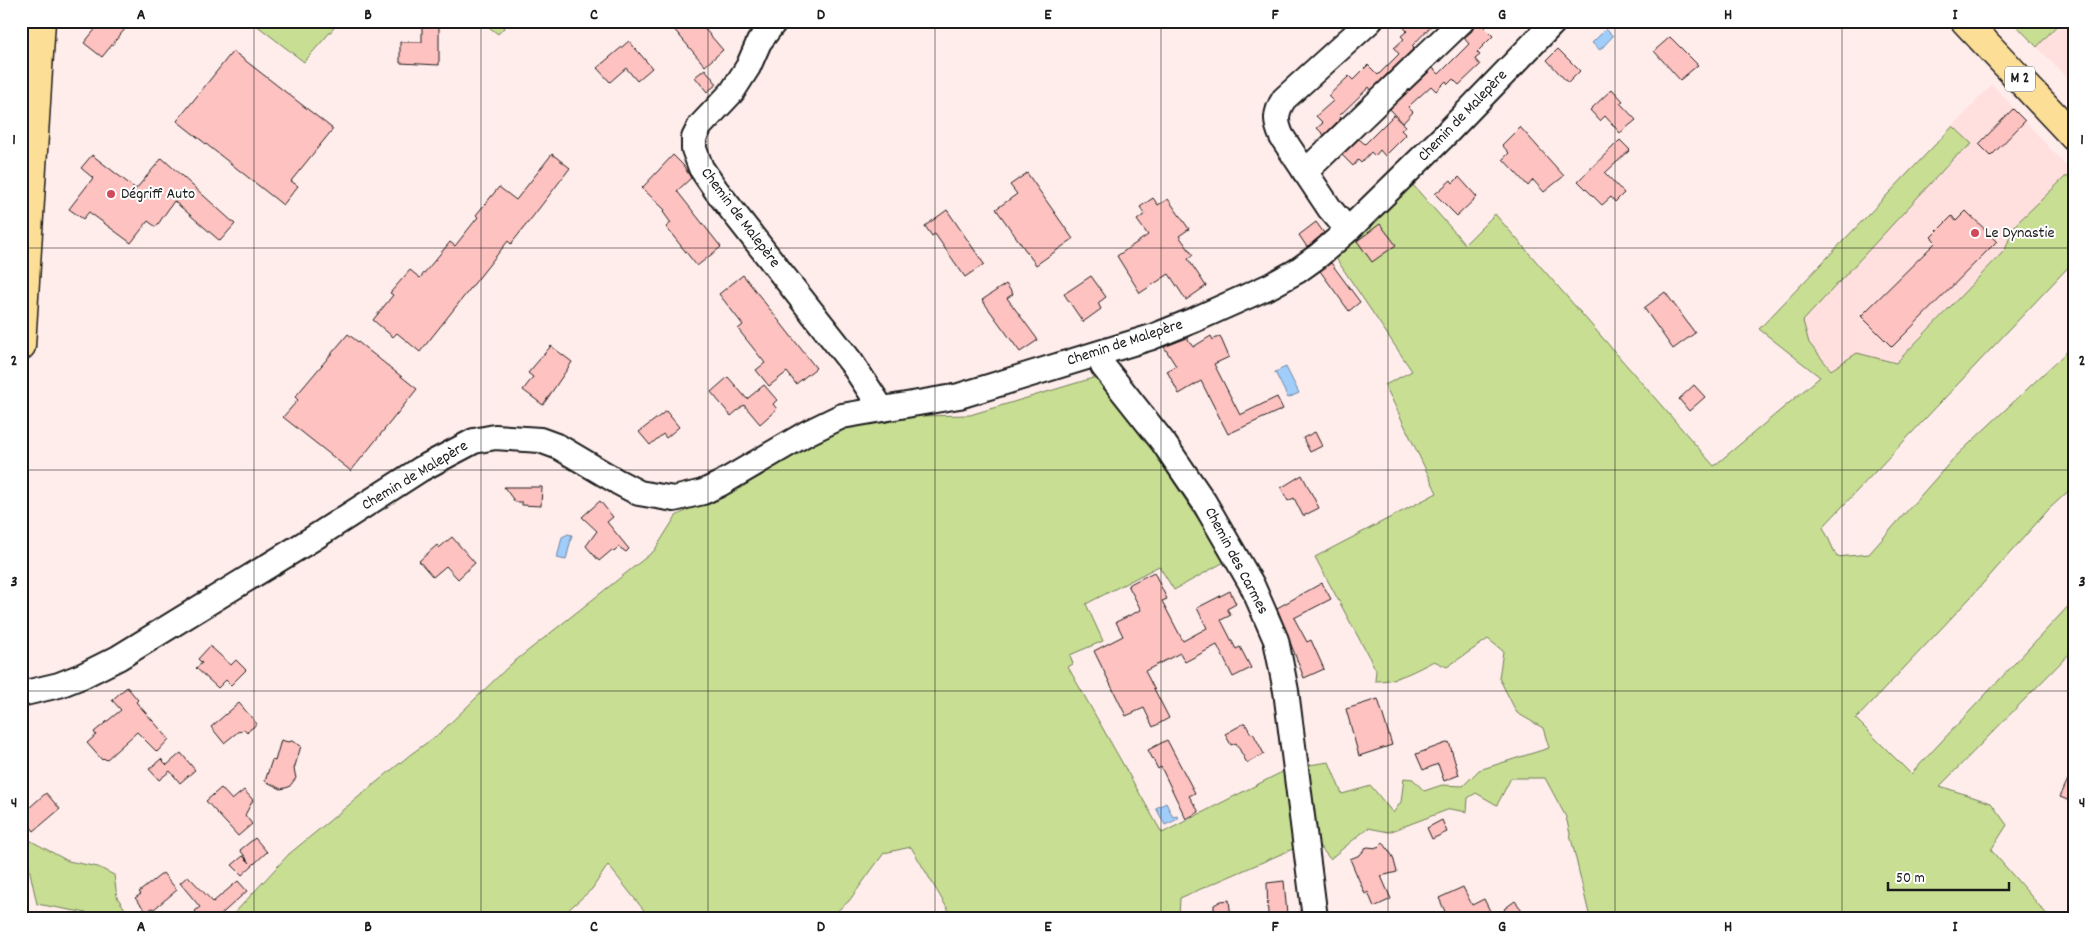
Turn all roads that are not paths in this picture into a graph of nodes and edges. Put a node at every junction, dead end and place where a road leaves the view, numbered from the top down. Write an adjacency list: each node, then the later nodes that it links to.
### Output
1 (41, 21): 10 (main road)
2 (775, 21): 12 (street, Chemin de Malepère)
3 (1370, 21): 8 (street)
4 (1462, 21): 8 (street)
5 (1555, 21): 9 (street, Chemin de Malepère)
6 (1965, 21): 7 (main road, M 2)
7 (2075, 138)
8 (1306, 172): 9 (street)
9 (1348, 230): 11 (street, Chemin de Malepère)
10 (21, 346)
11 (1098, 354): 12 (street, Chemin de Malepère); 14 (street, Chemin des Carmes)
12 (882, 409): 13 (street, Chemin de Malepère)
13 (21, 694)
14 (1315, 918)

